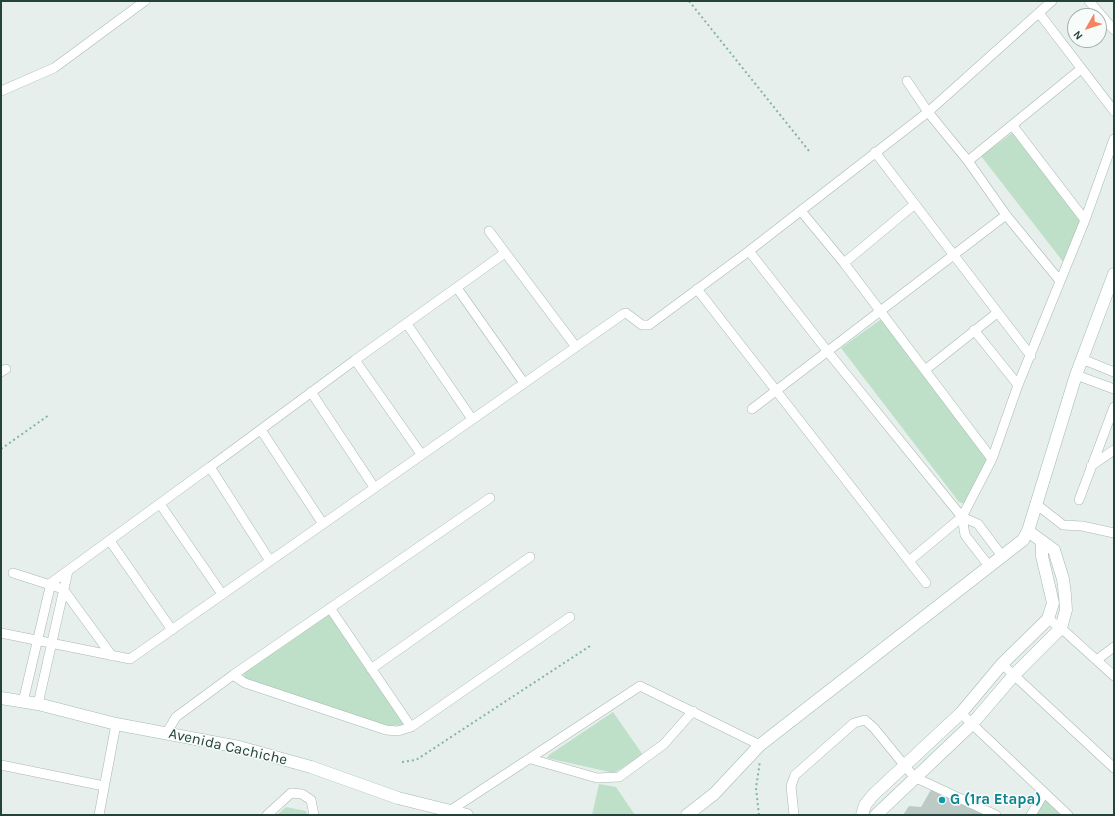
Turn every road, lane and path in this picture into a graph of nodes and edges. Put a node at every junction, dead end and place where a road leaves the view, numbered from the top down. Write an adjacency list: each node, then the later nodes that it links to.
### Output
1 (145, 1): 9 (street)
2 (689, 1): 14 (path)
3 (1052, 1): 5 (street)
4 (1089, 1): 6 (street)
5 (1039, 13): 7 (street); 11 (street)
6 (1114, 30)
7 (1081, 69): 10 (street); 12 (street)
8 (907, 81): 11 (street)
9 (1, 91)
10 (1114, 111)
11 (928, 112): 15 (street); 16 (street)
12 (1013, 126): 16 (street); 20 (street)
13 (1114, 139): 20 (street)
14 (809, 151)
15 (875, 152): 17 (street); 18 (street)
16 (968, 161): 19 (street)
17 (916, 204): 24 (street); 25 (street)
18 (801, 211): 22 (street); 25 (street)
19 (1006, 215): 24 (street); 27 (street)
20 (1085, 220): 27 (street)
21 (489, 231): 23 (street)
22 (749, 251): 29 (street); 36 (street)
23 (505, 253): 28 (street); 35 (street)
24 (954, 257): 31 (street); 32 (street)
25 (844, 263): 31 (street)
26 (1114, 274): 30 (street)
27 (1060, 281): 37 (street)
28 (457, 288): 33 (street); 43 (street)
29 (697, 289): 35 (street); 46 (street)
30 (1111, 293): 38 (street)
31 (880, 312): 36 (street); 40 (street)
32 (997, 313): 34 (street); 37 (street)
33 (406, 324): 39 (street); 51 (street)
34 (974, 330): 40 (street); 44 (street)
35 (576, 347): 43 (street)
36 (828, 352): 46 (street); 64 (street)
37 (1031, 356): 44 (street)
38 (1082, 359): 41 (street); 42 (street)
39 (355, 360): 47 (street); 55 (street)
40 (925, 370): 56 (street)
41 (1114, 372)
42 (1076, 375): 45 (street); 63 (street)
43 (524, 383): 51 (street)
44 (1018, 385): 56 (street)
45 (1114, 389)
46 (777, 390): 49 (street); 73 (street)
47 (311, 392): 52 (street); 59 (street)
48 (1114, 407): 57 (street)
49 (752, 410)
50 (49, 415): 53 (path)
51 (472, 419): 55 (street)
52 (261, 430): 58 (street); 65 (street)
53 (1, 449)
54 (1114, 450): 57 (street)
55 (421, 454): 59 (street)
56 (992, 458): 64 (street)
57 (1092, 466): 61 (street)
58 (210, 467): 62 (street); 72 (street)
59 (374, 487): 65 (street)
60 (490, 498): 81 (street)
61 (1079, 500)
62 (160, 504): 68 (street); 80 (street)
63 (1036, 504): 66 (street); 67 (street)
64 (962, 517): 70 (street); 73 (street); 74 (street)
65 (323, 524): 72 (street)
66 (1028, 531): 69 (street); 70 (street)
67 (1114, 533)
68 (110, 541): 75 (street); 85 (street)
69 (1042, 542): 83 (street); 84 (street)
70 (1002, 556): 74 (street)
71 (530, 557): 94 (street)
72 (270, 561): 80 (street)
73 (909, 561): 78 (street)
74 (989, 566): 107 (street)
75 (68, 571): 77 (street); 79 (street)
76 (13, 573): 77 (street)
77 (51, 583): 79 (street); 87 (street)
78 (926, 583)
79 (63, 589): 88 (street); 91 (street)
80 (222, 594): 85 (street)
81 (330, 608): 94 (street); 95 (street)
82 (570, 617): 105 (street)
83 (1048, 619): 84 (street); 93 (street)
84 (1061, 628): 92 (street); 96 (street)
85 (172, 630): 91 (street)
86 (1, 633): 87 (street)
87 (38, 640): 88 (street); 99 (street)
88 (51, 643): 91 (street); 100 (street)
89 (590, 646): 109 (path)
90 (1114, 647): 92 (street)
91 (112, 656)
92 (1098, 660): 97 (street)
93 (1002, 664): 96 (street); 102 (street)
94 (371, 668): 105 (street)
95 (233, 675): 105 (street); 106 (street)
96 (1014, 675): 104 (street); 112 (street)
97 (1114, 676)
98 (1, 698): 99 (street, Avenida Cachiche)
99 (23, 702): 100 (street, Avenida Cachiche)
100 (38, 704): 103 (street, Avenida Cachiche)
101 (693, 711): 107 (street); 108 (street); 108 (street)
102 (961, 713): 104 (street); 111 (street)
103 (116, 724): 106 (street, Avenida Cachiche); 114 (street)
104 (972, 724): 113 (street); 115 (street)
105 (411, 727)
106 (167, 732): 116 (street, Avenida Cachiche)
107 (760, 745): 121 (street); 122 (path)
108 (531, 759): 116 (street)
109 (402, 762)
110 (1, 765): 114 (street)
111 (906, 767): 113 (street); 123 (street); 124 (street)
112 (1114, 768)
113 (914, 777): 125 (street); 126 (street)
114 (104, 786): 117 (street)
115 (1044, 793): 127 (street); 128 (street)
116 (451, 810): 120 (street, Avenida Cachiche)
117 (100, 815)
118 (267, 815): 119 (street)
119 (314, 815)
120 (468, 815)
121 (687, 815)
122 (759, 815)
123 (794, 815)
124 (862, 815)
125 (876, 815)
126 (996, 815)
127 (1031, 815)
128 (1068, 815)

